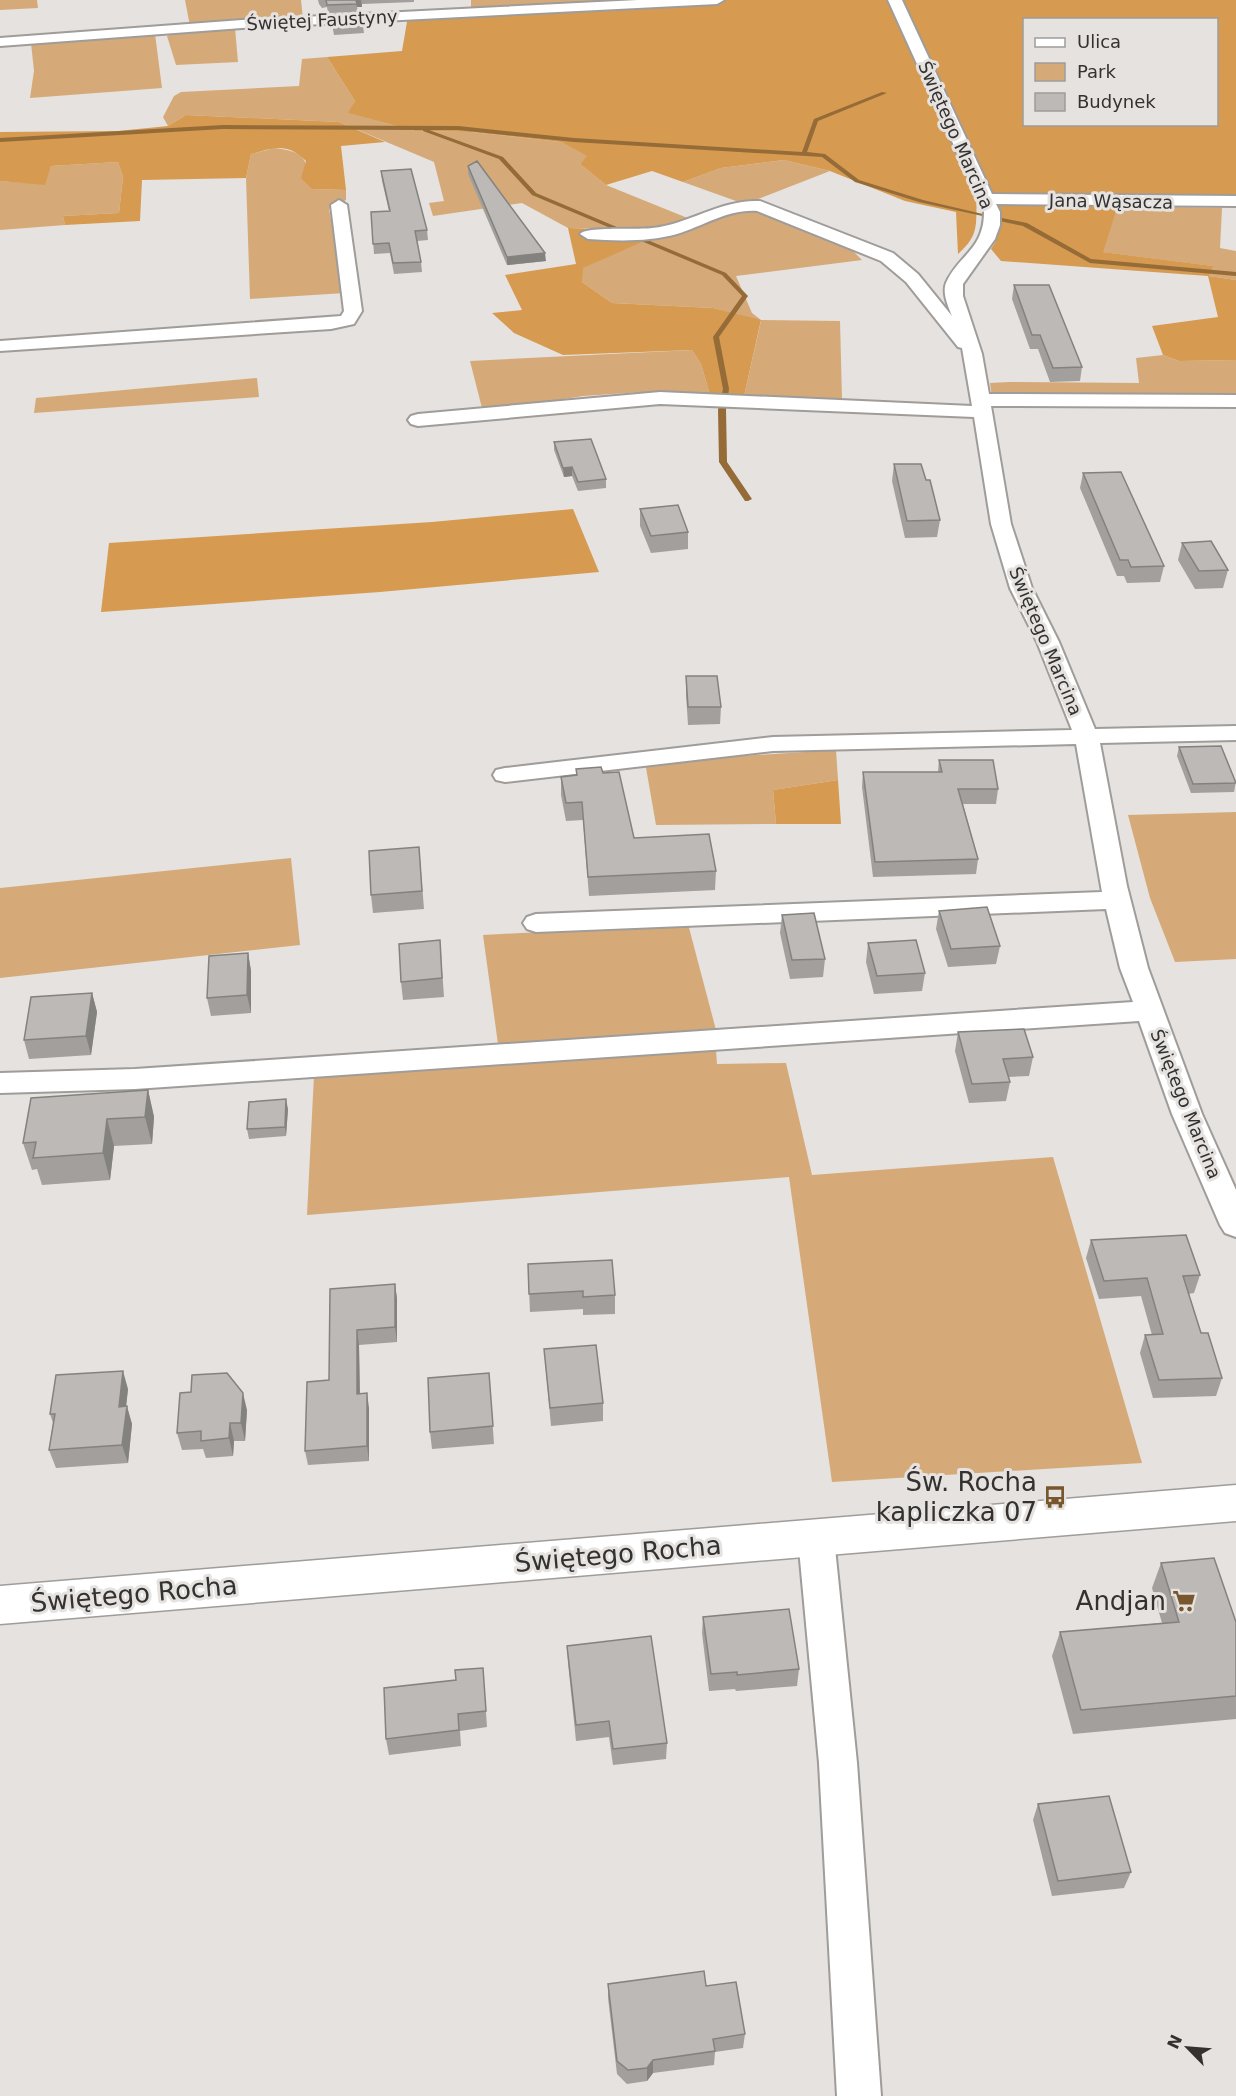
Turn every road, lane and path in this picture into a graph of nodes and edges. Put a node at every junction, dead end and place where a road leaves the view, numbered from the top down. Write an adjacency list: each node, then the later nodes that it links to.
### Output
1 (717, 0): 3 (street, Świętej Faustyny)
2 (895, 0): 4 (street, Świętego Marcina)
3 (0, 42)
4 (987, 199): 5 (street, Jana Wąsacza); 9 (street, Świętego Marcina)
5 (1236, 201)
6 (339, 205): 8 (street)
7 (588, 234): 9 (street)
8 (0, 346)
9 (973, 354): 11 (street, Świętego Marcina)
10 (1236, 401): 11 (street)
11 (981, 406): 12 (street); 14 (street, Świętego Marcina)
12 (418, 420)
13 (1236, 734): 14 (street)
14 (1087, 738): 15 (street); 16 (street, Świętego Marcina)
15 (505, 775)
16 (1118, 900): 17 (street); 18 (street, Świętego Marcina)
17 (536, 923)
18 (1149, 1011): 19 (street); 20 (street, Świętego Marcina)
19 (0, 1083)
20 (1236, 1225)
21 (1236, 1503): 22 (street, Świętego Rocha)
22 (816, 1538): 23 (street, Świętego Rocha); 24 (street)
23 (0, 1605)
24 (858, 2096)

